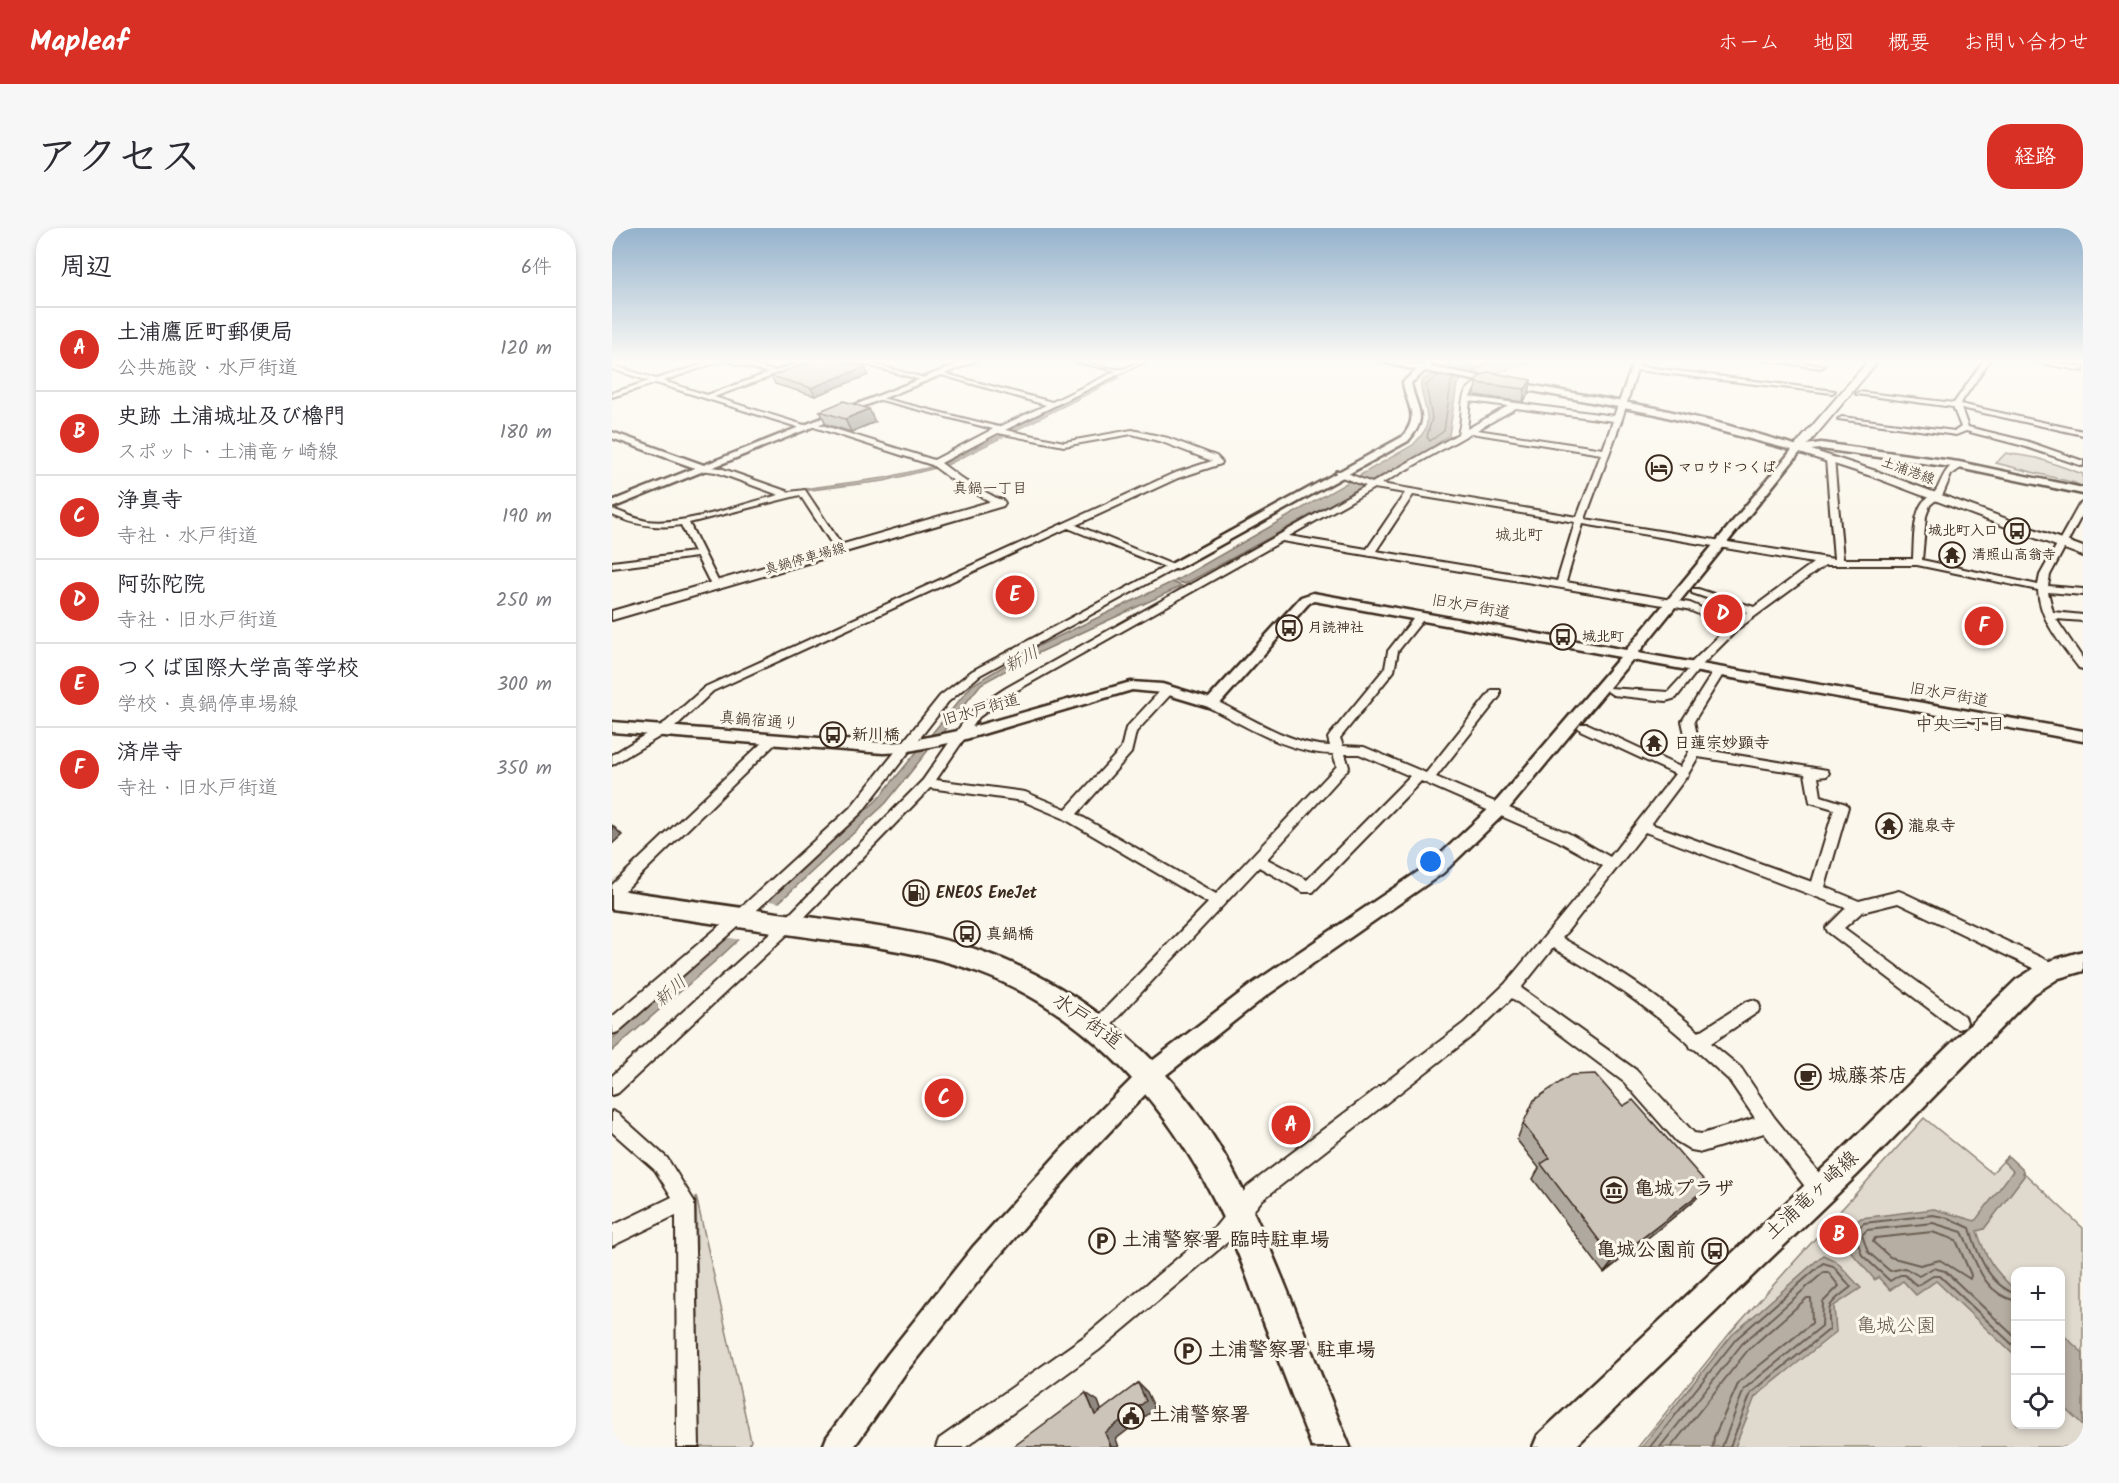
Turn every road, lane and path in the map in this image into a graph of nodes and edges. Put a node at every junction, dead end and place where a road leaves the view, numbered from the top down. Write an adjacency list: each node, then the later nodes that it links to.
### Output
1 (774, 417): 17 (street)
2 (833, 417): 17 (street)
3 (953, 417): 19 (street)
4 (1026, 417): 19 (street)
5 (1416, 417): 31 (street)
6 (1466, 417): 23 (street)
7 (1495, 417): 20 (street)
8 (1601, 417): 14 (street)
9 (1679, 417): 24 (street)
10 (1818, 417): 15 (main road)
11 (1841, 417): 15 (main road)
12 (1961, 417): 18 (street)
13 (2019, 417): 21 (street)
14 (1618, 419): 25 (street)
15 (1815, 419): 24 (main road)
16 (1842, 419): 18 (street)
17 (808, 427): 27 (street); 30 (street)
18 (1965, 428): 28 (street)
19 (997, 431): 27 (street); 43 (street)
20 (1471, 431): 23 (street); 25 (street)
21 (2083, 433)
22 (612, 435): 30 (street)
23 (1461, 437): 32 (street)
24 (1798, 449): 26 (main road, 土浦港線); 29 (street); 46 (street)
25 (1606, 452): 41 (street)
26 (1830, 459): 36 (main road, 土浦港線); 52 (street)
27 (935, 463): 37 (street)
28 (2083, 464)
29 (1959, 465): 33 (street); 36 (street)
30 (703, 468): 35 (street); 38 (street)
31 (1344, 475): 32 (street); 55 (street)
32 (1371, 485): 34 (street); 44 (street)
33 (2083, 491)
34 (1410, 492): 41 (street); 50 (street)
35 (788, 495): 42 (street); 47 (street)
36 (1935, 496): 45 (main road, 土浦港線); 53 (street)
37 (999, 503): 47 (main road, 真鍋停車場線)
38 (612, 505)
39 (2083, 505): 45 (street)
40 (612, 512): 42 (street)
41 (1580, 520): 46 (street); 57 (street)
42 (684, 522): 49 (street)
43 (1068, 525): 55 (street); 80 (street)
44 (1282, 538): 50 (street); 82 (street)
45 (2062, 544): 48 (main road, 土浦港線); 58 (street)
46 (1719, 545): 51 (street); 61 (street)
47 (840, 550): 56 (main road, 真鍋停車場線)
48 (2083, 552)
49 (700, 554): 54 (street); 56 (street)
50 (1369, 554): 57 (street)
51 (1824, 562): 52 (street); 62 (street)
52 (1839, 562): 53 (street)
53 (1917, 562): 58 (street)
54 (612, 565)
55 (1173, 567): 84 (street)
56 (715, 585): 64 (main road, 真鍋停車場線)
57 (1560, 586): 61 (street)
58 (2041, 588): 60 (street); 63 (street)
59 (1695, 591): 62 (street)
60 (2083, 592)
61 (1673, 603): 67 (street); 70 (street)
62 (1755, 611): 67 (street)
63 (2048, 615): 66 (street); 68 (street)
64 (612, 616)
65 (1421, 616): 70 (street, 旧水戸街道); 77 (street, 旧水戸街道); 85 (street)
66 (2083, 618)
67 (1735, 626): 71 (street)
68 (2069, 647): 69 (street); 72 (street)
69 (2083, 648)
70 (1629, 654): 71 (street, 旧水戸街道); 91 (street)
71 (1696, 666): 73 (street, 旧水戸街道); 75 (street)
72 (2083, 666)
73 (1719, 671): 81 (street, 旧水戸街道); 86 (street)
74 (1167, 691): 77 (street, 旧水戸街道); 82 (street, 旧水戸街道); 92 (street)
75 (1613, 691)
76 (1496, 693): 89 (street)
77 (1212, 704): 85 (street)
78 (612, 727): 80 (street, 真鍋宿通り)
79 (1584, 727): 88 (street)
80 (657, 731): 83 (street, 真鍋宿通り); 87 (street)
81 (2083, 736)
82 (953, 737): 84 (street, 旧水戸街道); 90 (street)
83 (771, 740): 84 (street, 真鍋宿通り); 97 (street)
84 (911, 746): 101 (street)
85 (1338, 751): 89 (street); 94 (street)
86 (1695, 752): 88 (street); 96 (street)
87 (612, 761)
88 (1683, 773): 93 (street)
89 (1424, 777): 91 (street); 94 (street)
90 (927, 783): 92 (street); 102 (street)
91 (1500, 808): 95 (street); 112 (street)
92 (1068, 815): 99 (street)
93 (1643, 826): 95 (street); 96 (street)
94 (1258, 860): 99 (street)
95 (1612, 865): 103 (street)
96 (1817, 890): 100 (street)
97 (612, 894)
98 (612, 899): 101 (highway, 水戸街道)
99 (1218, 902): 109 (street)
100 (1858, 907): 105 (street); 108 (street)
101 (742, 917): 102 (highway, 水戸街道); 110 (street)
102 (785, 924): 109 (highway, 水戸街道); 113 (street)
103 (1551, 939): 106 (street); 111 (street)
104 (2083, 961): 105 (main road, 土浦竜ヶ崎線)
105 (2052, 970): 116 (main road, 土浦竜ヶ崎線)
106 (1511, 988): 115 (street); 118 (street)
107 (1752, 1007): 111 (street)
108 (1959, 1022)
109 (1098, 1026): 112 (highway, 水戸街道)
110 (612, 1027)
111 (1697, 1042): 115 (street)
112 (1150, 1075): 118 (highway, 水戸街道); 121 (street)
113 (612, 1087)
114 (612, 1120): 117 (street)
115 (1768, 1123): 116 (street)
116 (1820, 1190): 124 (main road, 土浦竜ヶ崎線)
117 (685, 1201): 119 (street); 120 (street)
118 (1238, 1215): 122 (street); 123 (highway, 水戸街道)
119 (612, 1236)
120 (688, 1447)
121 (837, 1447)
122 (947, 1447)
123 (1330, 1447)
124 (1550, 1447)

